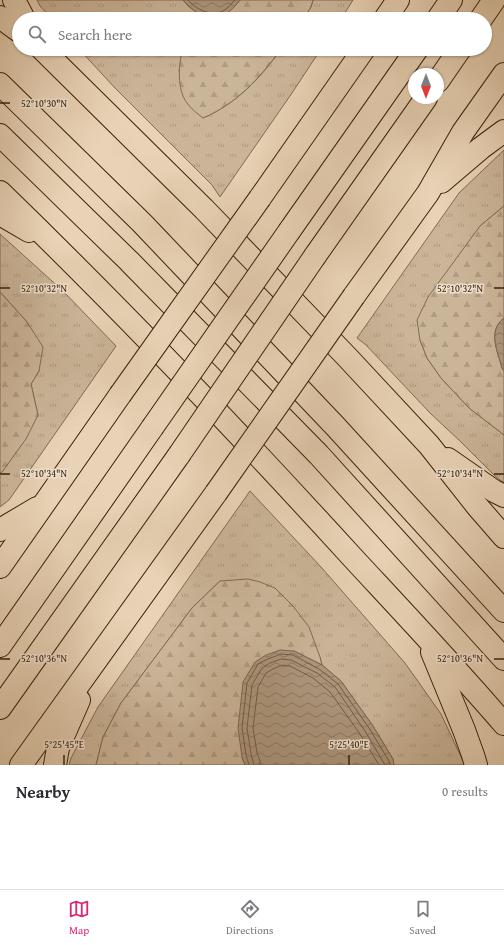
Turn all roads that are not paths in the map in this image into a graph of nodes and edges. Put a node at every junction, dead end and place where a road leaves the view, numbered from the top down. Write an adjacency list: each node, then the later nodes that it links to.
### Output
1 (14, 0): 6 (highway)
2 (389, 0): 7 (highway)
3 (398, 0): 8 (highway)
4 (451, 0): 9 (highway)
5 (494, 0): 10 (highway)
6 (20, 12)
7 (386, 12)
8 (390, 12)
9 (443, 12)
10 (486, 12)
11 (0, 17): 12 (highway)
12 (12, 26)
13 (49, 56): 27 (highway)
14 (359, 56): 29 (highway, bridge)
15 (412, 56): 36 (highway, bridge)
16 (455, 56): 17 (highway)
17 (444, 72)
18 (504, 74): 24 (highway)
19 (0, 84): 33 (highway)
20 (422, 104): 38 (highway, bridge)
21 (504, 131): 24 (highway)
22 (0, 135): 37 (highway)
23 (0, 192): 26 (highway)
24 (428, 193): 34 (highway, bridge)
25 (0, 214): 26 (highway)
26 (56, 246): 35 (highway)
27 (429, 445): 28 (highway); 31 (highway)
28 (504, 496)
29 (44, 503): 30 (highway); 32 (highway)
30 (0, 530)
31 (504, 537)
32 (0, 567)
33 (504, 611)
34 (121, 626): 40 (highway); 41 (highway)
35 (426, 637): 39 (highway); 42 (highway)
36 (0, 646)
37 (504, 659)
38 (0, 708)
39 (504, 724)
40 (20, 765)
41 (55, 765)
42 (476, 765)

